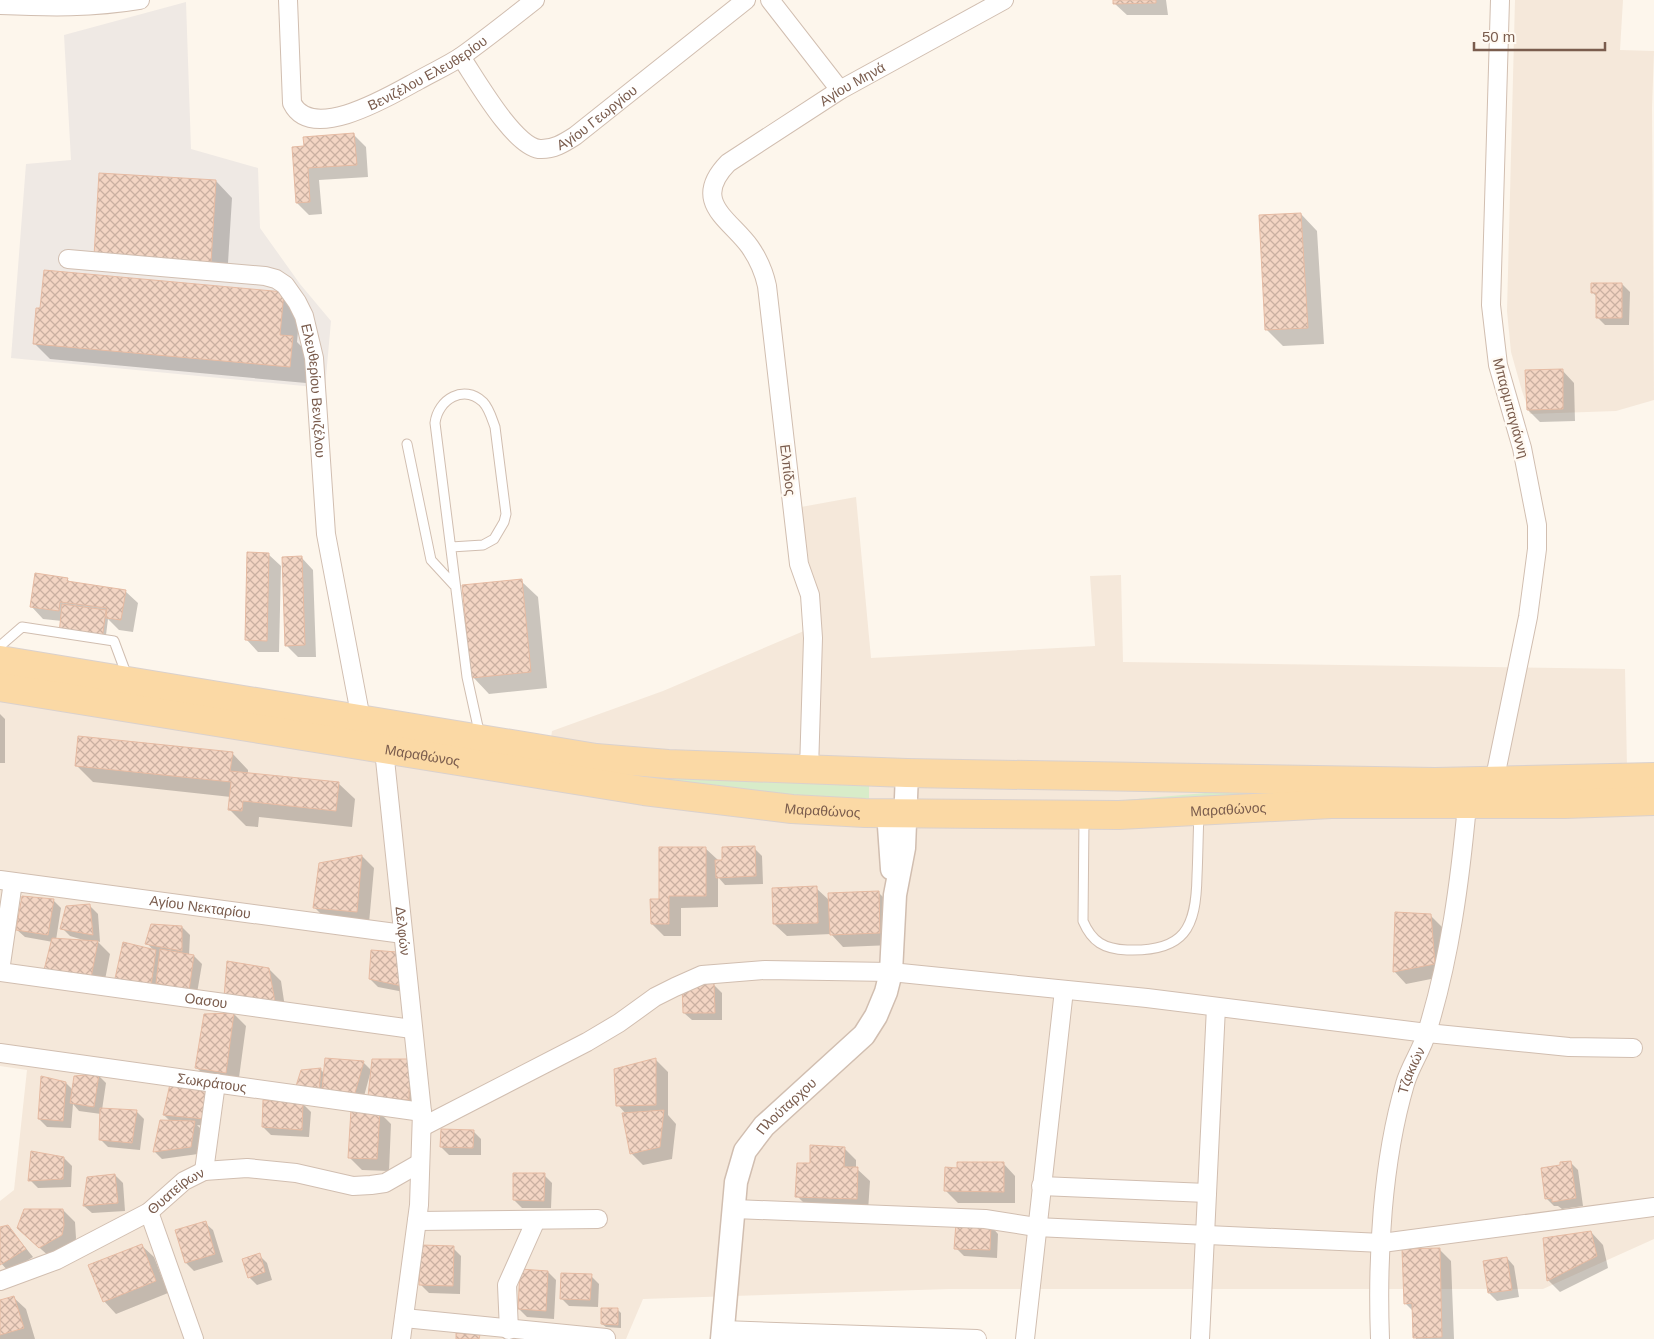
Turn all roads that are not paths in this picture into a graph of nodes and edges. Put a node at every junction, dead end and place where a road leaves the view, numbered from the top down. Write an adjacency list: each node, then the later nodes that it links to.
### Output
1 (140, 0): 8 (street)
2 (288, 0): 9 (street, Βενιζέλου Ελευθερίου)
3 (535, 0): 9 (street, Βενιζέλου Ελευθερίου)
4 (746, 0): 9 (street, Αγίου Γεωργίου)
5 (770, 0): 10 (street)
6 (1003, 0): 10 (street, Αγίου Μηνά)
7 (1500, 0): 25 (street, Μπαρμπαγιάννη)
8 (0, 5)
9 (461, 57)
10 (840, 90): 11 (street, Αγίου Μηνά)
11 (715, 186): 23 (street, Ελπίδος)
12 (68, 259): 20 (street, Ελευθερίου Βενιζέλου)
13 (407, 444): 15 (lane)
14 (451, 547): 14 (lane); 15 (lane)
15 (454, 586): 21 (lane)
16 (0, 646): 18 (lane)
17 (0, 660): 18 (main road, Μαραθώνος)
18 (129, 681): 20 (main road, Μαραθώνος)
19 (0, 687): 22 (main road, Μαραθώνος)
20 (360, 719): 21 (main road, Μαραθώνος)
21 (480, 739): 23 (main road, Μαραθώνος)
22 (384, 750): 26 (main road, Μαραθώνος); 32 (street, Δελφών)
23 (809, 770): 26 (main road, Μαραθώνος)
24 (1654, 777): 25 (main road, Μαραθώνος)
25 (1494, 782): 26 (main road, Μαραθώνος)
26 (902, 799): 30 (main road, Μαραθώνος); 34 (street, Πλούταρχου)
27 (1654, 801): 28 (main road, Μαραθώνος)
28 (1467, 805): 29 (main road, Μαραθώνος); 38 (street, Τζακιών)
29 (1199, 812): 30 (main road, Μαραθώνος); 30 (lane)
30 (1084, 815)
31 (6, 881): 32 (street, Αγίου Νεκταρίου); 33 (street)
32 (402, 934): 37 (street, Δελφών)
33 (0, 972): 37 (street, Οασου)
34 (891, 972): 35 (street); 42 (street); 48 (street, Πλούταρχου)
35 (1064, 990): 36 (street); 45 (street)
36 (1216, 1007): 38 (street); 46 (street)
37 (412, 1029): 42 (street, Δελφών)
38 (1427, 1033): 39 (street); 55 (street, Τζακιών)
39 (1633, 1048)
40 (0, 1053): 41 (street, Σωκράτους)
41 (216, 1083): 42 (street, Σωκράτους); 44 (street)
42 (422, 1119): 43 (street, Δελφών)
43 (420, 1163): 44 (street, Θυατείρων); 51 (street, Δελφών)
44 (204, 1171): 49 (street, Θυατείρων)
45 (1041, 1186): 46 (street); 53 (street)
46 (1207, 1193): 54 (street)
47 (1654, 1207): 55 (street)
48 (735, 1209): 53 (street); 59 (street, Πλούταρχου)
49 (149, 1212): 56 (street, Θυατείρων); 61 (street)
50 (598, 1219): 52 (street)
51 (417, 1220): 52 (street); 57 (street, Δελφών)
52 (536, 1220): 58 (street)
53 (1036, 1227): 54 (street); 64 (street)
54 (1205, 1235): 55 (street); 65 (street)
55 (1382, 1243): 66 (street, Τζακιών)
56 (0, 1282)
57 (404, 1318): 58 (street); 62 (street, Δελφών)
58 (509, 1330): 60 (street)
59 (722, 1335): 63 (street)
60 (606, 1338)
61 (194, 1339)
62 (401, 1339)
63 (977, 1339)
64 (1025, 1339)
65 (1200, 1339)
66 (1380, 1339)

